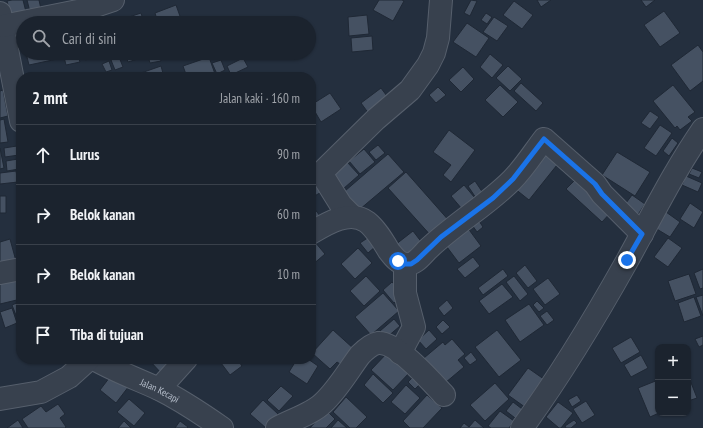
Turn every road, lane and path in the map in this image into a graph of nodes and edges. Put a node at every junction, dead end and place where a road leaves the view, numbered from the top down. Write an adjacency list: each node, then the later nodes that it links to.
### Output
1 (113, 0): 3 (street)
2 (441, 0): 8 (street)
3 (29, 16)
4 (16, 17): 5 (street)
5 (2, 19): 6 (street)
6 (16, 95)
7 (703, 129): 10 (street)
8 (352, 216): 9 (street); 11 (street)
9 (316, 230)
10 (642, 234): 11 (street); 23 (street)
11 (405, 264): 14 (street)
12 (16, 270): 13 (street)
13 (0, 273)
14 (400, 354): 19 (street); 22 (street)
15 (84, 364): 20 (street)
16 (104, 364): 18 (street, Jalan Kecapi)
17 (182, 364): 18 (street)
18 (159, 389): 21 (street, Jalan Kecapi)
19 (444, 395)
20 (0, 399)
21 (222, 428)
22 (277, 428)
23 (522, 428)

